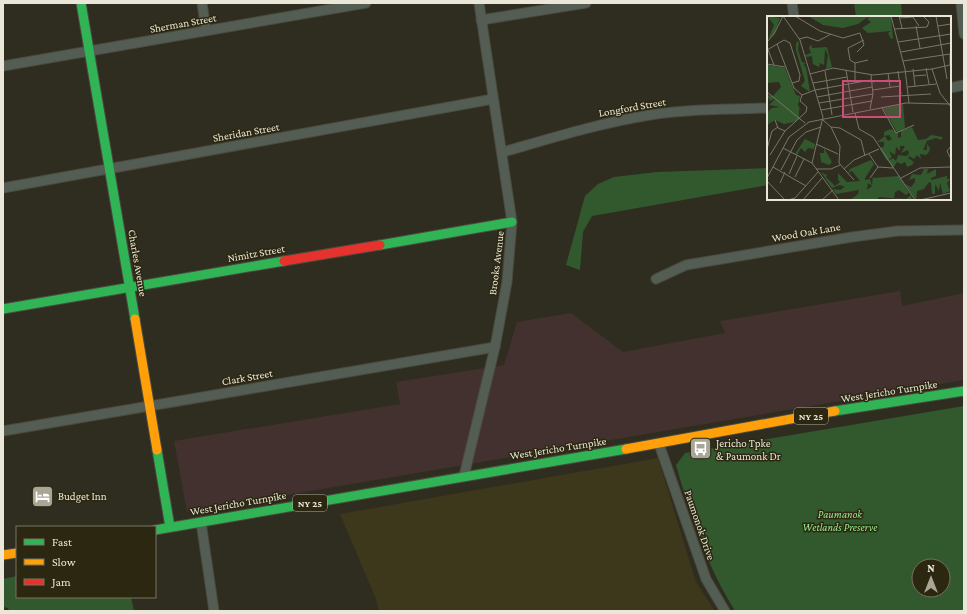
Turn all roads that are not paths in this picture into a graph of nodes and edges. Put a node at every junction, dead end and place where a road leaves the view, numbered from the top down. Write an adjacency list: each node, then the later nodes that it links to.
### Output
1 (81, 3): 14 (street, Charles Avenue)
2 (202, 3): 12 (street)
3 (366, 3): 8 (street, Sherman Street)
4 (479, 3): 11 (street, Brooks Avenue)
5 (586, 3): 11 (street)
6 (792, 3): 10 (street)
7 (961, 3): 9 (street)
8 (326, 7): 12 (street, Sherman Street)
9 (963, 14): 13 (street)
10 (794, 16)
11 (481, 20): 18 (street, Brooks Avenue)
12 (206, 30): 14 (street, Sherman Street)
13 (964, 34)
14 (90, 51): 15 (street, Sherman Street); 21 (street, Charles Avenue)
15 (3, 66)
16 (964, 85): 17 (street)
17 (951, 88)
18 (493, 99): 20 (street, Brooks Avenue); 21 (street, Sheridan Street)
19 (767, 108): 20 (street, Longford Street)
20 (503, 152): 23 (street, Brooks Avenue)
21 (111, 169): 22 (street, Sheridan Street); 26 (street, Charles Avenue)
22 (3, 188)
23 (512, 222): 26 (street, Nimitz Street); 28 (street, Brooks Avenue)
24 (964, 230): 25 (street, Wood Oak Lane)
25 (656, 279)
26 (130, 287): 27 (street, Nimitz Street); 30 (street, Charles Avenue)
27 (3, 309)
28 (494, 347): 30 (street, Clark Street); 33 (street, Brooks Avenue)
29 (964, 391): 32 (street, West Jericho Turnpike / NY 25)
30 (150, 406): 31 (street, Clark Street); 35 (street, Charles Avenue)
31 (3, 431)
32 (659, 444): 33 (street, West Jericho Turnpike / NY 25); 40 (street, Paumonok Drive)
33 (464, 476): 34 (street, West Jericho Turnpike / NY 25)
34 (201, 522): 35 (street, West Jericho Turnpike / NY 25); 39 (street)
35 (170, 527): 36 (street, West Jericho Turnpike / NY 25)
36 (156, 530)
37 (16, 553): 38 (street)
38 (3, 555)
39 (214, 611)
40 (725, 611)

